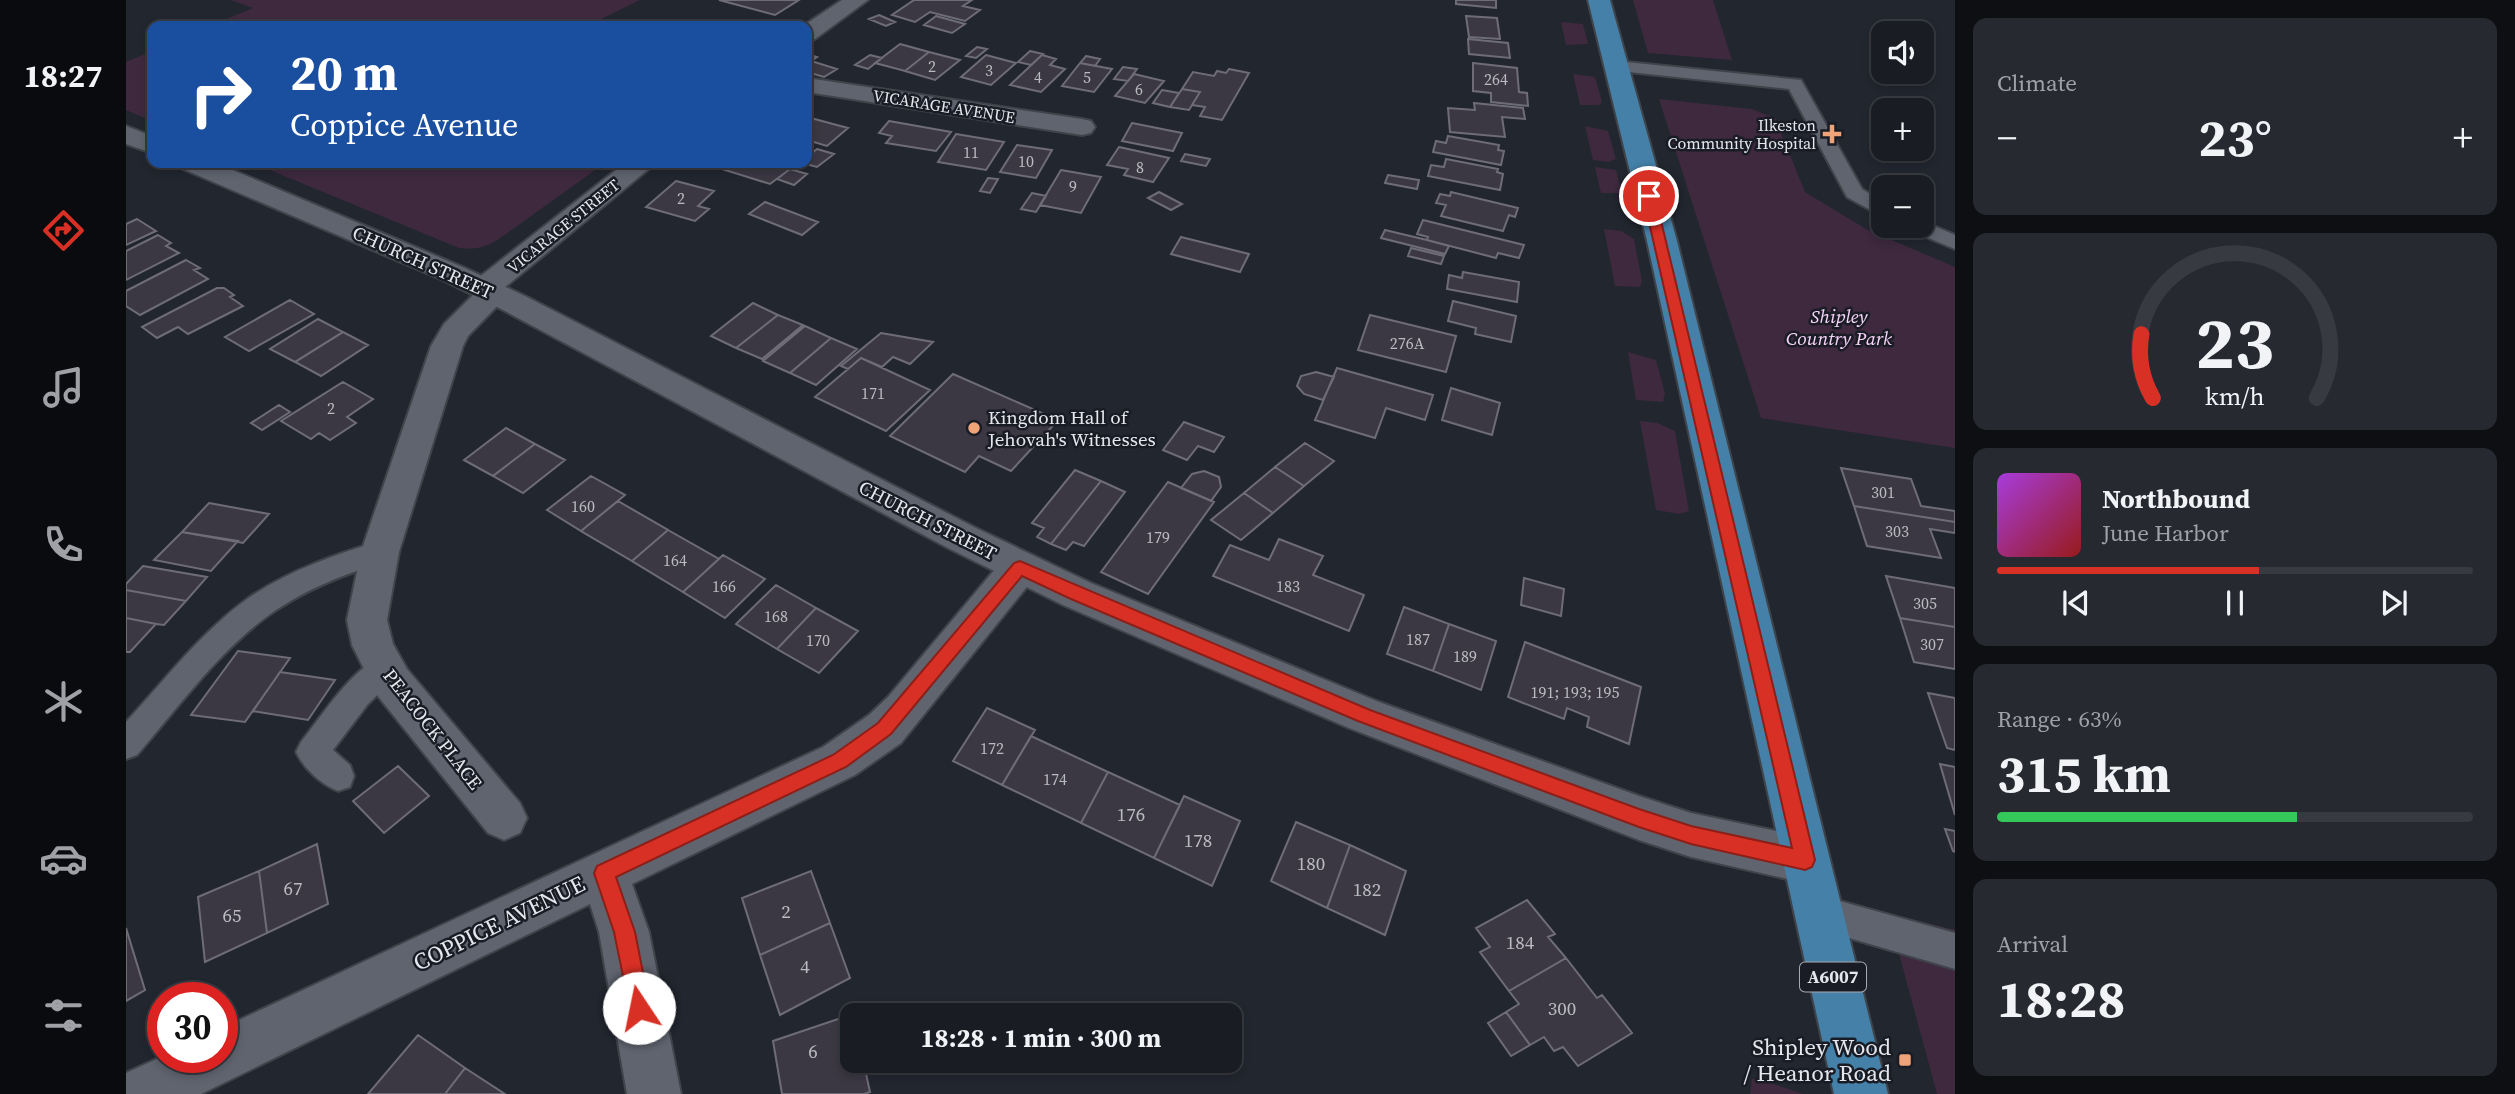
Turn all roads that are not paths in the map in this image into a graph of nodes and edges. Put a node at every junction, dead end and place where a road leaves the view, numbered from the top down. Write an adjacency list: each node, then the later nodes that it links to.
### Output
1 (857, 0): 3 (street)
2 (1599, 0): 4 (main road, A6007)
3 (812, 31)
4 (1616, 66): 11 (lane); 21 (main road, A6007)
5 (812, 86): 6 (street, VICARAGE AVENUE)
6 (1082, 126)
7 (126, 134): 8 (street)
8 (147, 143)
9 (205, 168): 14 (street, CHURCH STREET)
10 (636, 168): 14 (street, VICARAGE STREET)
11 (1871, 204)
12 (1934, 234): 13 (lane)
13 (1955, 243)
14 (488, 291): 15 (street, PEACOCK PLACE); 16 (street, CHURCH STREET)
15 (380, 552): 17 (street, PEACOCK PLACE); 18 (lane)
16 (1020, 567): 21 (street, CHURCH STREET); 22 (street, COPPICE AVENUE)
17 (384, 669): 19 (lane); 20 (street, PEACOCK PLACE)
18 (126, 745)
19 (338, 776)
20 (504, 817)
21 (1805, 860): 23 (main road, A6007)
22 (604, 873): 25 (street, COPPICE AVENUE); 28 (street)
23 (1818, 913): 24 (lane); 29 (main road, A6007)
24 (1955, 951)
25 (238, 1048)
26 (186, 1073): 27 (street, COPPICE AVENUE)
27 (142, 1094)
28 (653, 1094)
29 (1861, 1094)

